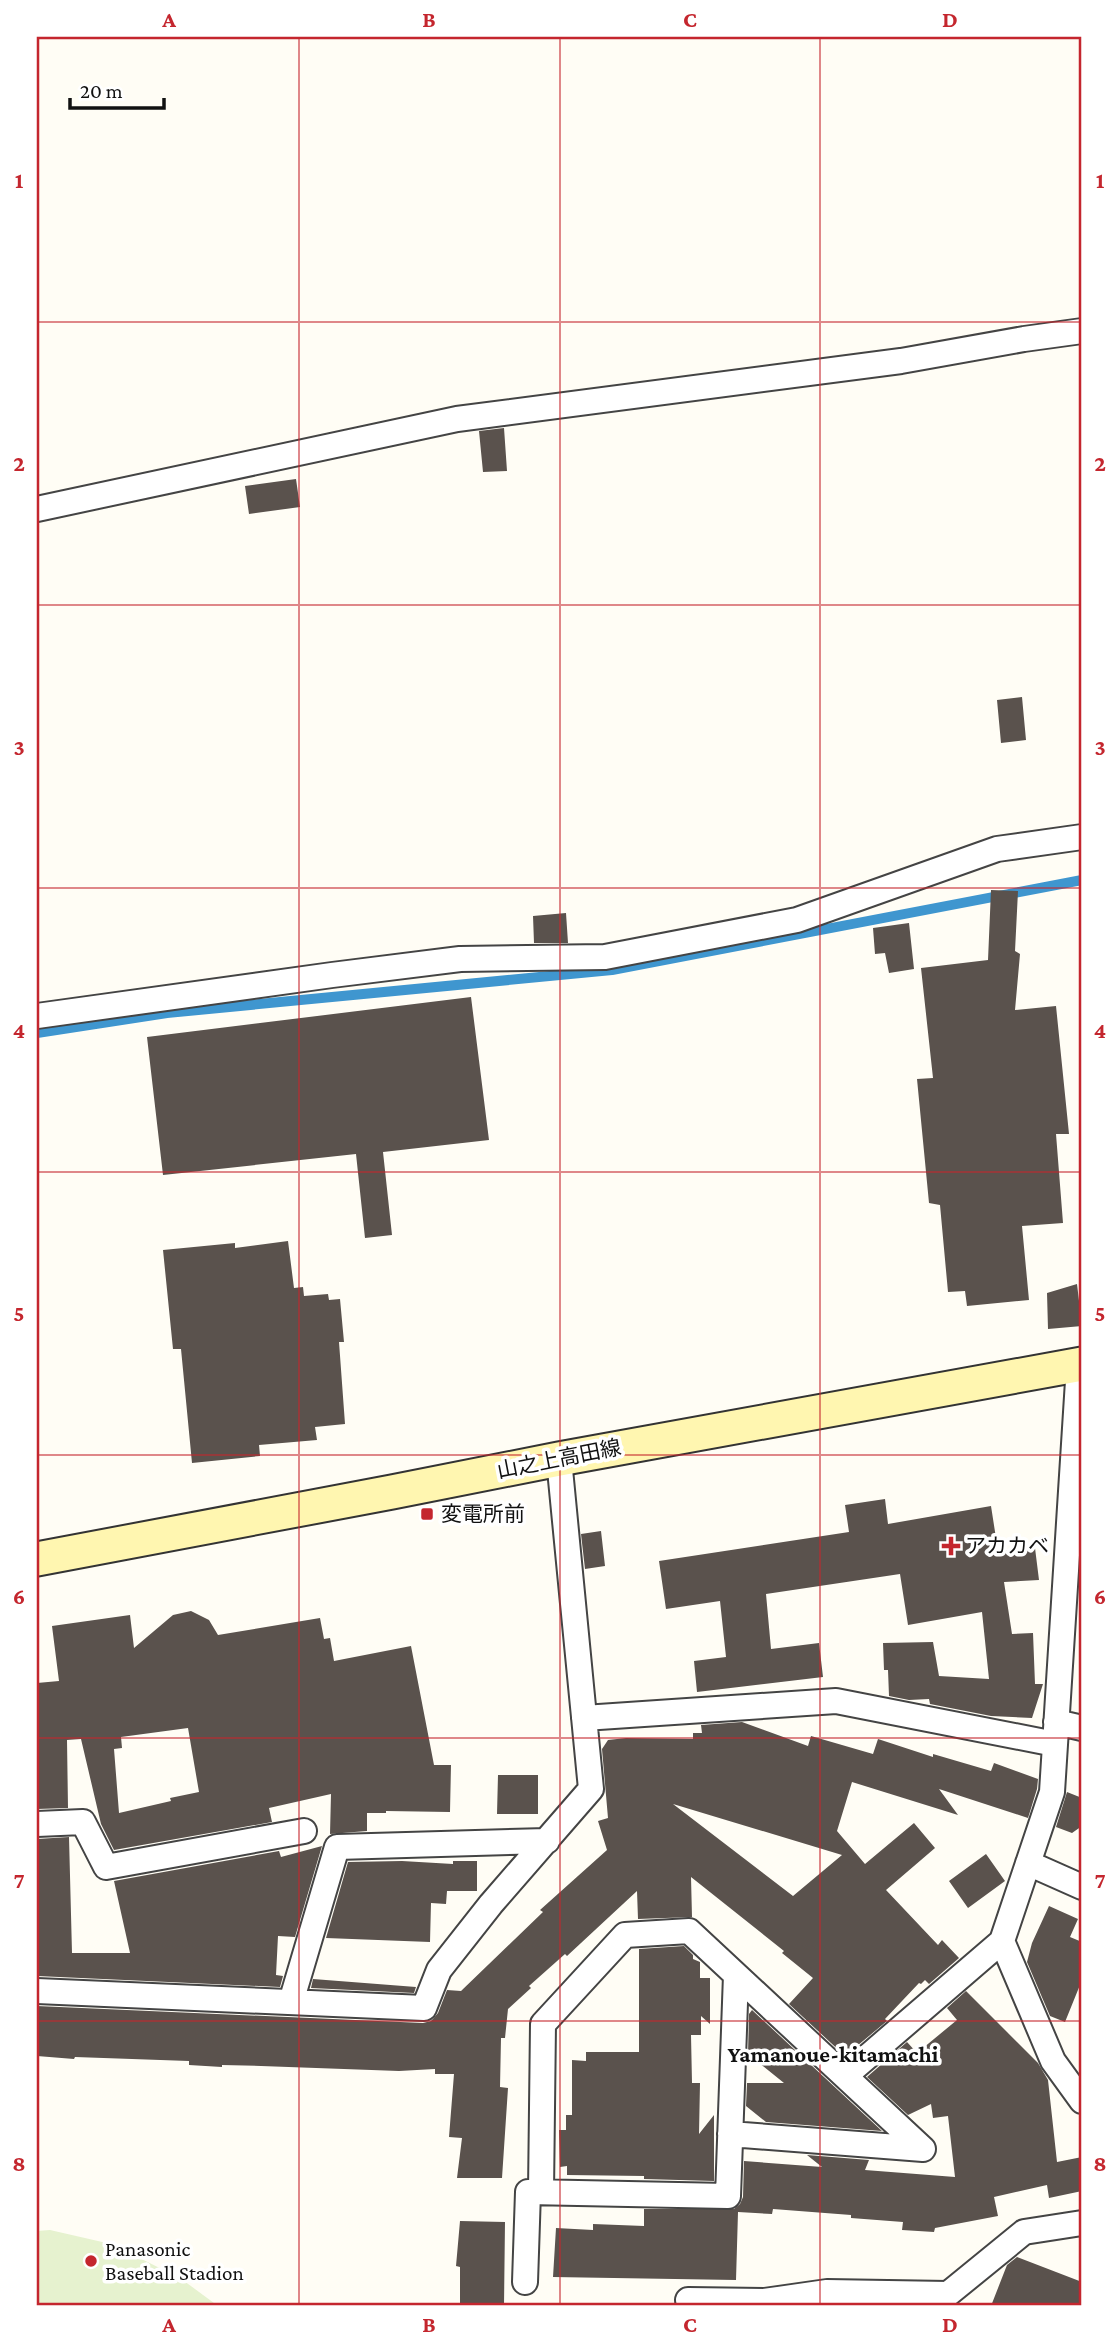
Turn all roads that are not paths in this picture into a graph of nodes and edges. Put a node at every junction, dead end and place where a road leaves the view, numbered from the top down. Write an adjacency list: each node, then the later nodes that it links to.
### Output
1 (1082, 331): 2 (street)
2 (37, 509)
3 (1082, 837): 4 (street)
4 (37, 1016)
5 (1080, 1365): 6 (street, 山之上高田線); 10 (street)
6 (559, 1459): 7 (street, 山之上高田線); 8 (street)
7 (37, 1559)
8 (584, 1718): 10 (street); 13 (street)
9 (1082, 1728): 10 (street)
10 (1055, 1733): 14 (street)
11 (37, 1824): 12 (street)
12 (304, 1831)
13 (547, 1841): 19 (street); 19 (street)
14 (1028, 1863): 15 (street); 16 (street)
15 (1082, 1887)
16 (1002, 1941): 20 (street); 21 (street)
17 (736, 1975): 20 (street); 22 (street); 23 (street)
18 (37, 1991): 19 (street)
19 (291, 2002)
20 (845, 2076): 22 (street)
21 (1082, 2101)
22 (730, 2134): 23 (street)
23 (541, 2192): 25 (street)
24 (1082, 2223): 26 (street)
25 (525, 2281)
26 (688, 2300)

